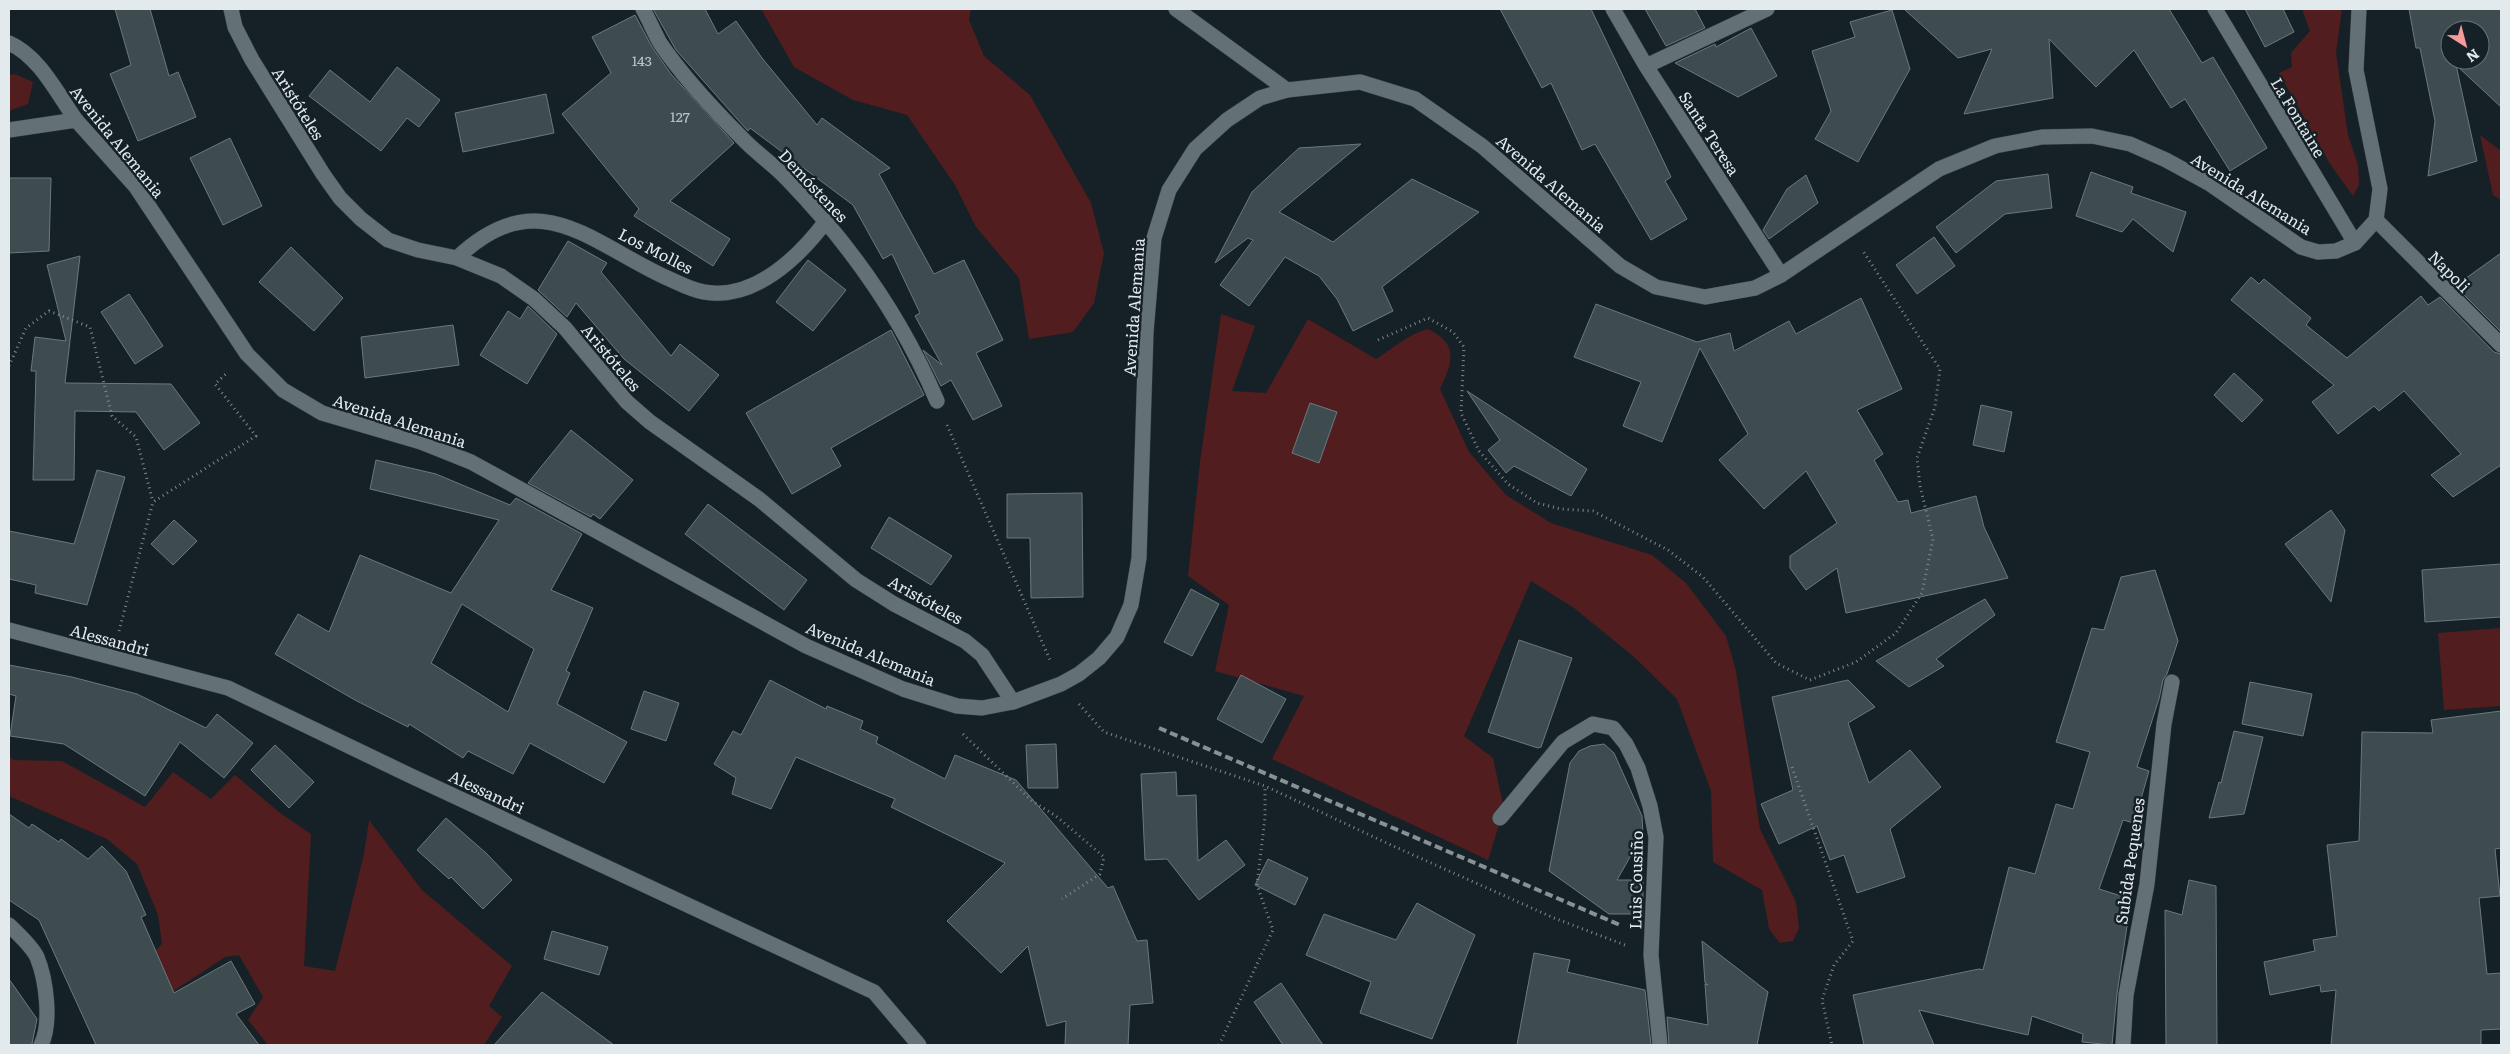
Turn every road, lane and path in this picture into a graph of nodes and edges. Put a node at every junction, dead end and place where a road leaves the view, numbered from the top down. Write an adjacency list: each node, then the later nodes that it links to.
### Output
1 (231, 9): 17 (street, Aristóteles)
2 (644, 9): 14 (street, Demóstenes)
3 (1176, 9): 10 (street)
4 (1614, 9): 9 (street, Santa Teresa)
5 (1767, 9): 9 (street)
6 (2214, 9): 16 (street, La Fontaine)
7 (2359, 9): 13 (street)
8 (9, 43): 11 (street, Avenida Alemania)
9 (1646, 66): 18 (street, Santa Teresa)
10 (1287, 90): 18 (street, Avenida Alemania); 28 (street, Avenida Alemania)
11 (76, 120): 12 (street); 21 (street, Avenida Alemania)
12 (9, 130)
13 (2376, 220): 16 (street, Avenida Alemania); 20 (street, Napoli)
14 (826, 221): 17 (street, Los Molles); 23 (street, Demóstenes)
15 (1848, 230): 16 (street, Avenida Alemania); 18 (street, Avenida Alemania); 19 (path)
16 (2355, 243)
17 (457, 258): 30 (street, Aristóteles)
18 (1781, 275)
19 (1378, 340)
20 (2501, 345)
21 (247, 354): 24 (path); 29 (street, Avenida Alemania)
22 (9, 366): 24 (path)
23 (937, 401): 28 (path)
24 (153, 502): 26 (path)
25 (9, 630): 26 (street, Alessandri)
26 (113, 657): 38 (street, Alessandri)
27 (2172, 682): 42 (street, Subida Pequenes)
28 (1061, 684): 30 (street, Avenida Alemania); 32 (path)
29 (932, 698): 30 (street, Avenida Alemania); 34 (path)
30 (1013, 702)
31 (1792, 767): 41 (path)
32 (1265, 786): 36 (path); 39 (path)
33 (1500, 818): 36 (street, Luis Cousiño)
34 (1062, 899)
35 (9, 925): 37 (street)
36 (1651, 955): 40 (street, Luis Cousiño)
37 (42, 1042)
38 (919, 1045)
39 (1220, 1045)
40 (1660, 1045)
41 (1832, 1045)
42 (2123, 1045)

